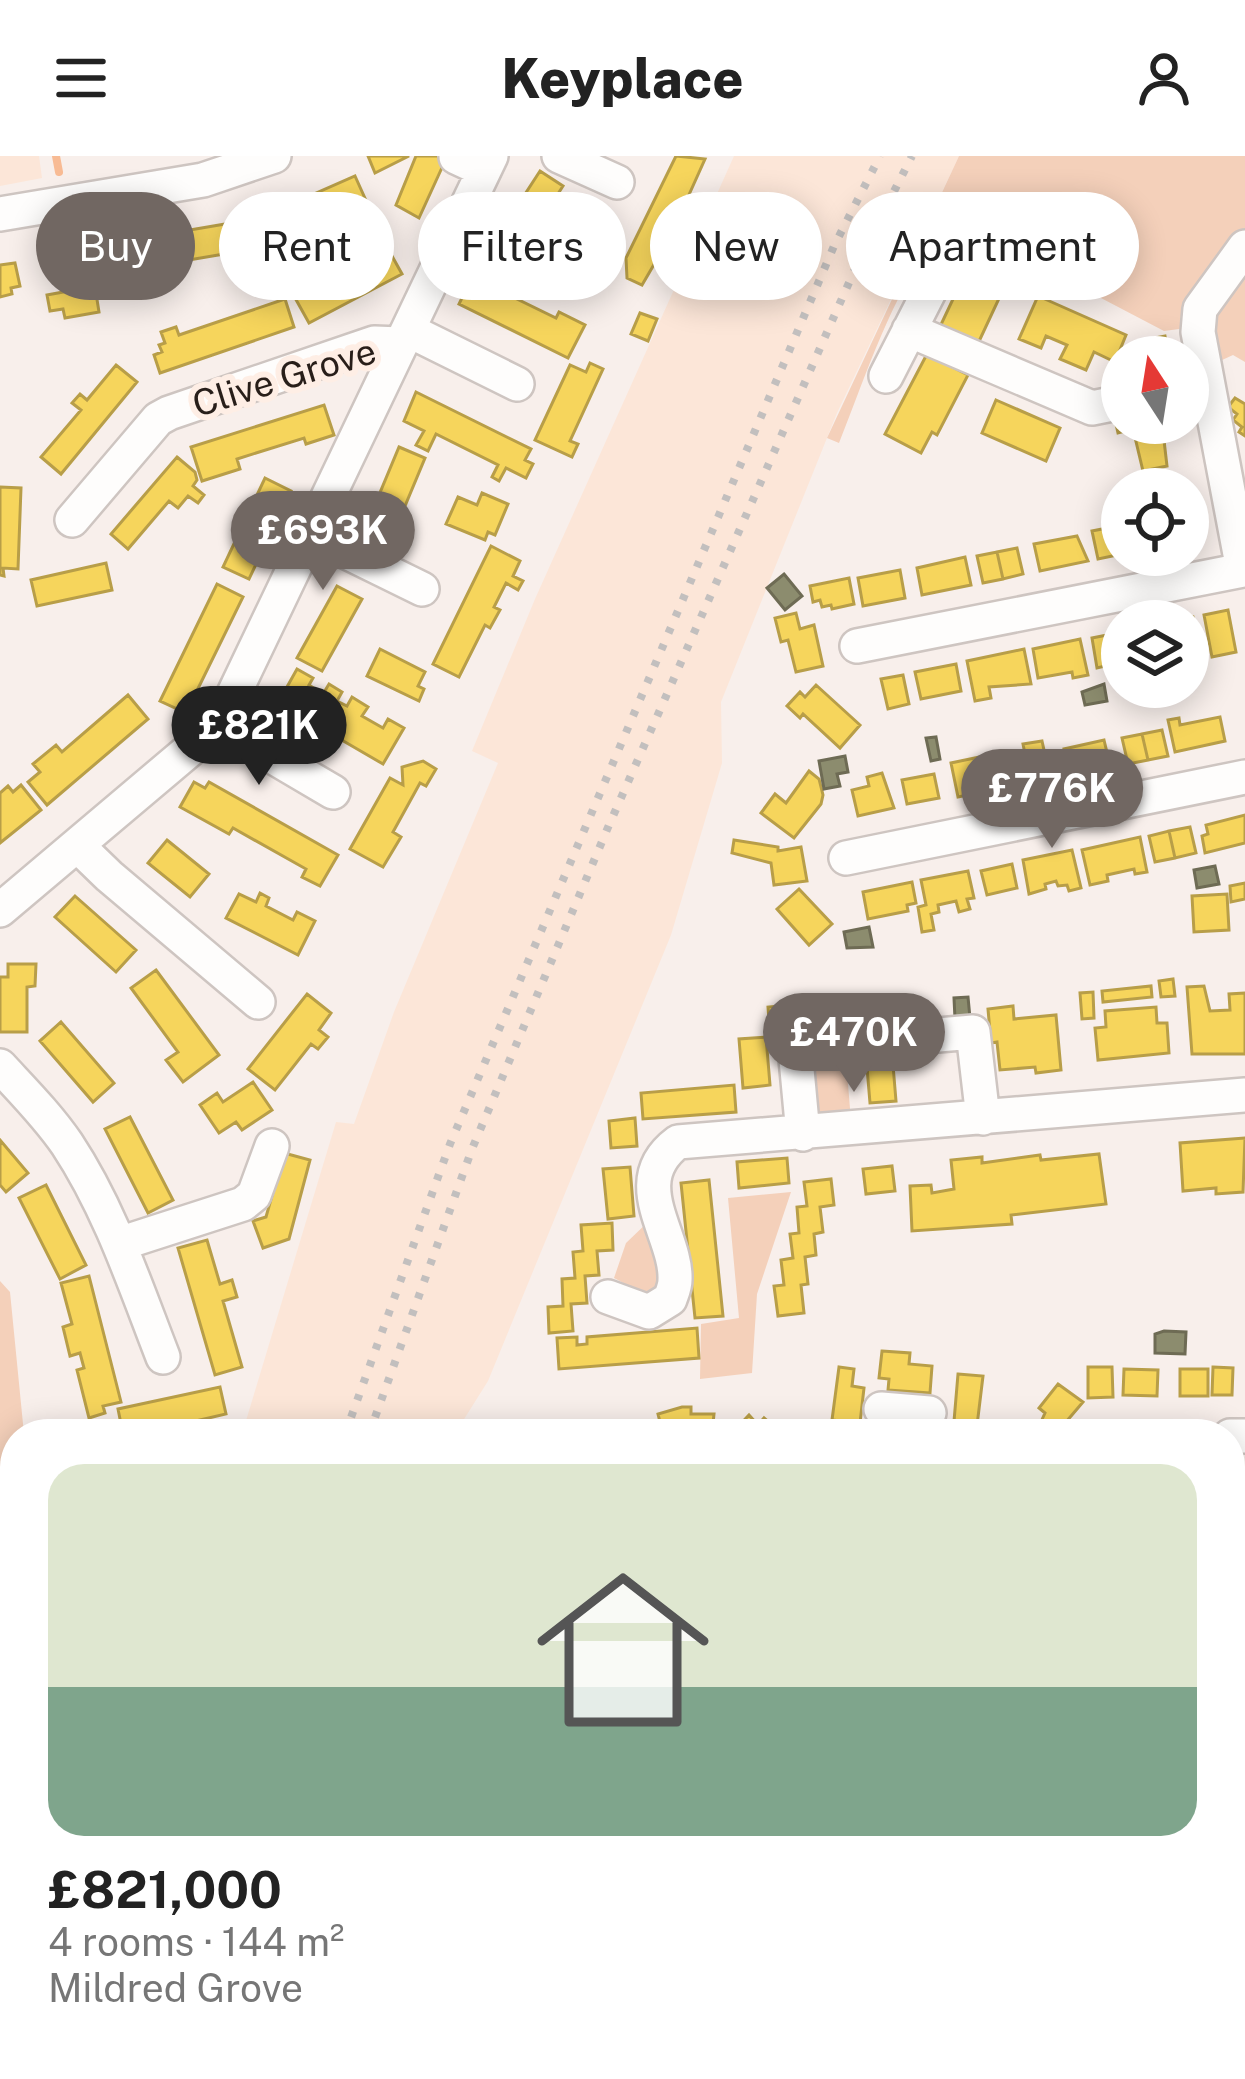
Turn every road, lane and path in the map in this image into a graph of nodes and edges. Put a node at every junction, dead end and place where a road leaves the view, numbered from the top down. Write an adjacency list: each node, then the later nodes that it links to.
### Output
1 (274, 156): 5 (street)
2 (559, 156): 4 (street)
3 (477, 161): 9 (street)
4 (617, 182)
5 (0, 214)
6 (1245, 247): 14 (street)
7 (925, 300): 8 (street)
8 (909, 330): 10 (street); 12 (street)
9 (404, 337): 11 (street); 15 (street, Clive Grove); 16 (street)
10 (886, 376)
11 (517, 384)
12 (1101, 406)
13 (1209, 418): 14 (street)
14 (1219, 436): 17 (street)
15 (71, 520)
16 (312, 535): 18 (street); 20 (street)
17 (1244, 571): 19 (street)
18 (422, 589)
19 (856, 646)
20 (219, 725): 22 (street); 23 (street)
21 (1245, 777): 24 (street)
22 (333, 792)
23 (79, 846): 25 (street); 26 (street)
24 (846, 858)
25 (0, 910)
26 (258, 1001)
27 (938, 1035): 31 (street)
28 (796, 1059): 32 (street)
29 (0, 1066): 34 (street)
30 (1245, 1095): 31 (street)
31 (983, 1118): 32 (street)
32 (803, 1133): 35 (street)
33 (272, 1146): 34 (street)
34 (119, 1244): 36 (street)
35 (608, 1297)
36 (163, 1357)

